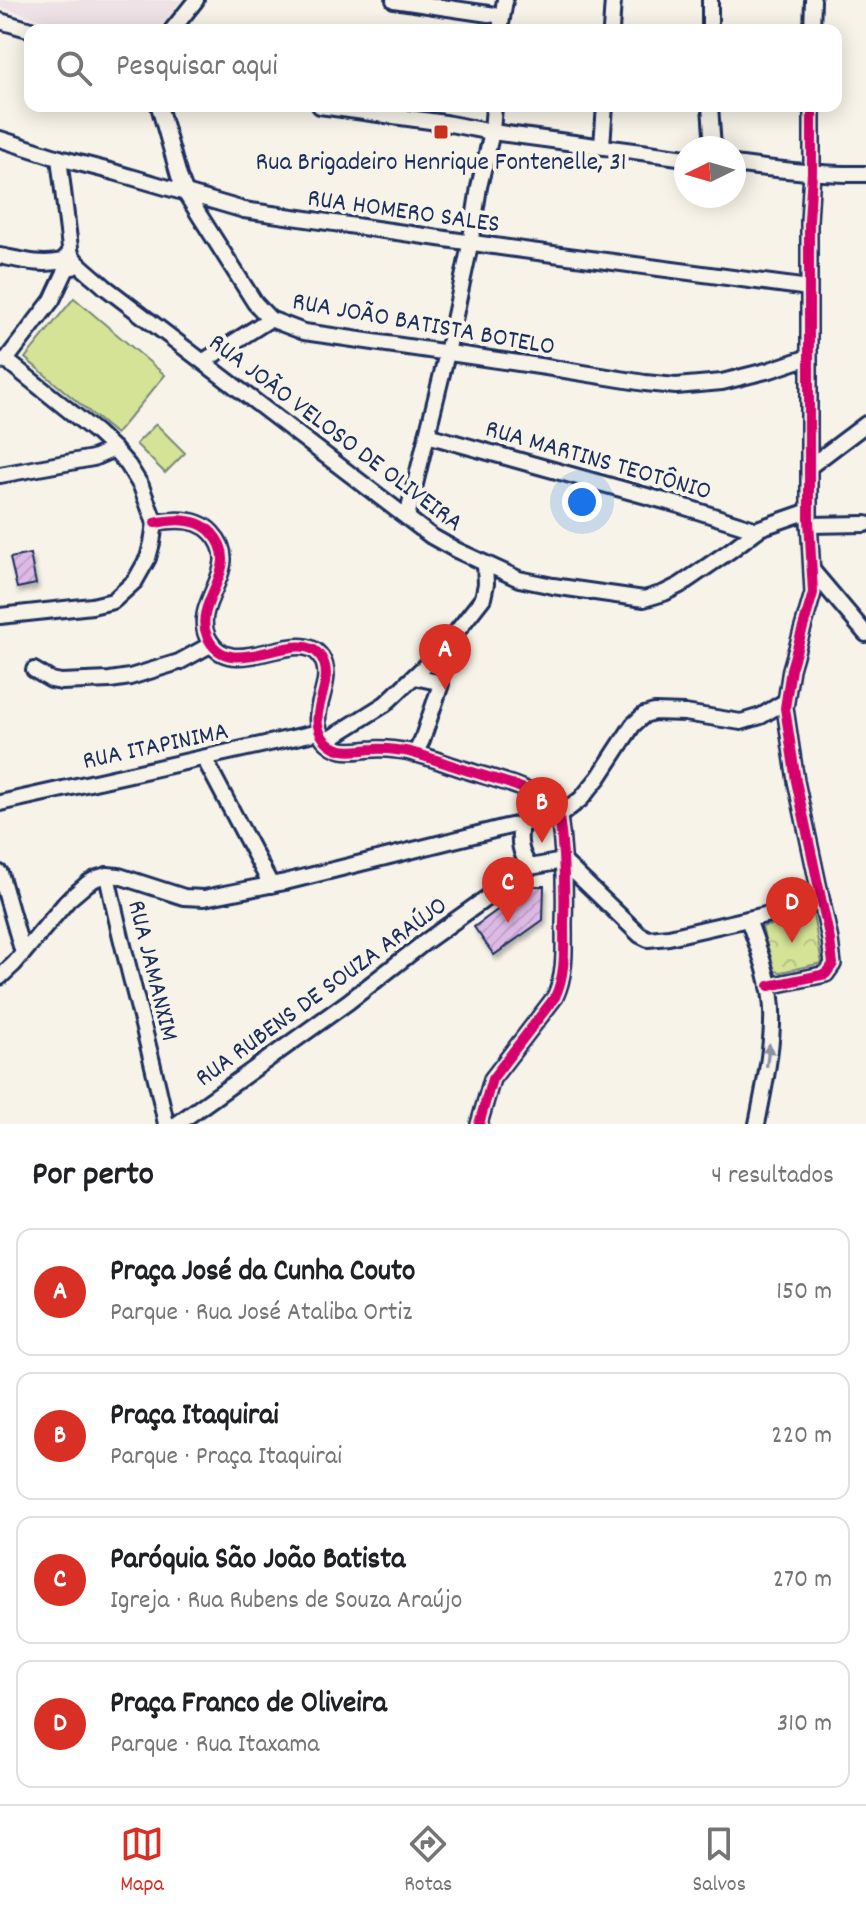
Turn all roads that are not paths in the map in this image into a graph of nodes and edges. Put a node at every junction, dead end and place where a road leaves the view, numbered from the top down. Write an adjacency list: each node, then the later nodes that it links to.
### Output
1 (196, 0): 9 (street)
2 (394, 0): 8 (street)
3 (505, 0): 8 (street)
4 (613, 0): 10 (street)
5 (710, 0): 11 (street)
6 (813, 0): 12 (street)
7 (0, 21): 13 (street)
8 (501, 23)
9 (177, 24)
10 (611, 24)
11 (710, 24)
12 (812, 24)
13 (24, 28)
14 (161, 112): 29 (street, RUA JOÃO BATISTA BOTELO)
15 (364, 112): 20 (street)
16 (494, 112): 20 (street)
17 (605, 112): 23 (street)
18 (710, 112): 21 (street)
19 (812, 112): 27 (street)
20 (492, 132): 23 (street); 30 (street)
21 (712, 136)
22 (0, 139): 25 (street, RUA HOMERO SALES)
23 (602, 145): 24 (street)
24 (674, 156)
25 (59, 158): 29 (street, RUA HOMERO SALES); 32 (street)
26 (746, 166): 27 (street)
27 (812, 172): 28 (street); 33 (street)
28 (866, 174)
29 (186, 194): 30 (street, RUA HOMERO SALES); 34 (street, RUA JOÃO BATISTA BOTELO)
30 (471, 242): 33 (street, RUA HOMERO SALES); 35 (street)
31 (0, 256): 32 (street)
32 (69, 262): 37 (street); 38 (street, RUA JOÃO VELOSO DE OLIVEIRA)
33 (809, 288): 36 (street)
34 (270, 319): 35 (street, RUA JOÃO BATISTA BOTELO); 38 (street)
35 (447, 353): 36 (street, RUA JOÃO BATISTA BOTELO); 40 (street)
36 (809, 357): 42 (street)
37 (3, 361): 41 (street)
38 (204, 361): 44 (street, RUA JOÃO VELOSO DE OLIVEIRA)
39 (866, 424): 42 (street)
40 (427, 435): 44 (street); 48 (street, RUA MARTINS TEOTÔNIO)
41 (114, 449): 43 (street); 46 (street)
42 (809, 467): 45 (street)
43 (0, 475)
44 (407, 517): 49 (street, RUA JOÃO VELOSO DE OLIVEIRA)
45 (809, 518): 47 (street, RUA JOÃO VELOSO DE OLIVEIRA); 48 (street, RUA JOÃO VELOSO DE OLIVEIRA); 50 (street)
46 (155, 523): 51 (street); 53 (street)
47 (866, 524)
48 (757, 530): 49 (street, RUA JOÃO VELOSO DE OLIVEIRA)
49 (485, 564): 55 (street)
50 (812, 569): 52 (street); 56 (street)
51 (0, 616)
52 (866, 634)
53 (212, 644): 54 (street); 57 (street)
54 (34, 670)
55 (414, 677): 57 (street); 58 (street)
56 (786, 701): 61 (street); 68 (street)
57 (323, 737): 58 (street); 59 (street, RUA ITAPINIMA)
58 (415, 754): 61 (street)
59 (204, 758): 60 (street, RUA ITAPINIMA); 67 (street)
60 (0, 803)
61 (559, 816): 62 (street); 63 (street)
62 (521, 824): 64 (street); 67 (street)
63 (563, 861): 64 (street); 69 (street); 75 (street)
64 (530, 867): 74 (street, RUA RUBENS DE SOUZA ARAÚJO)
65 (0, 873): 70 (street)
66 (107, 875): 67 (street); 70 (street); 73 (street, RUA JAMANXIM)
67 (271, 885)
68 (822, 902): 69 (street); 72 (street)
69 (748, 919): 72 (street)
70 (23, 953): 71 (street)
71 (0, 977)
72 (769, 986): 76 (street, one-way to 72)
73 (166, 1124)
74 (177, 1124)
75 (479, 1124)
76 (757, 1124)

